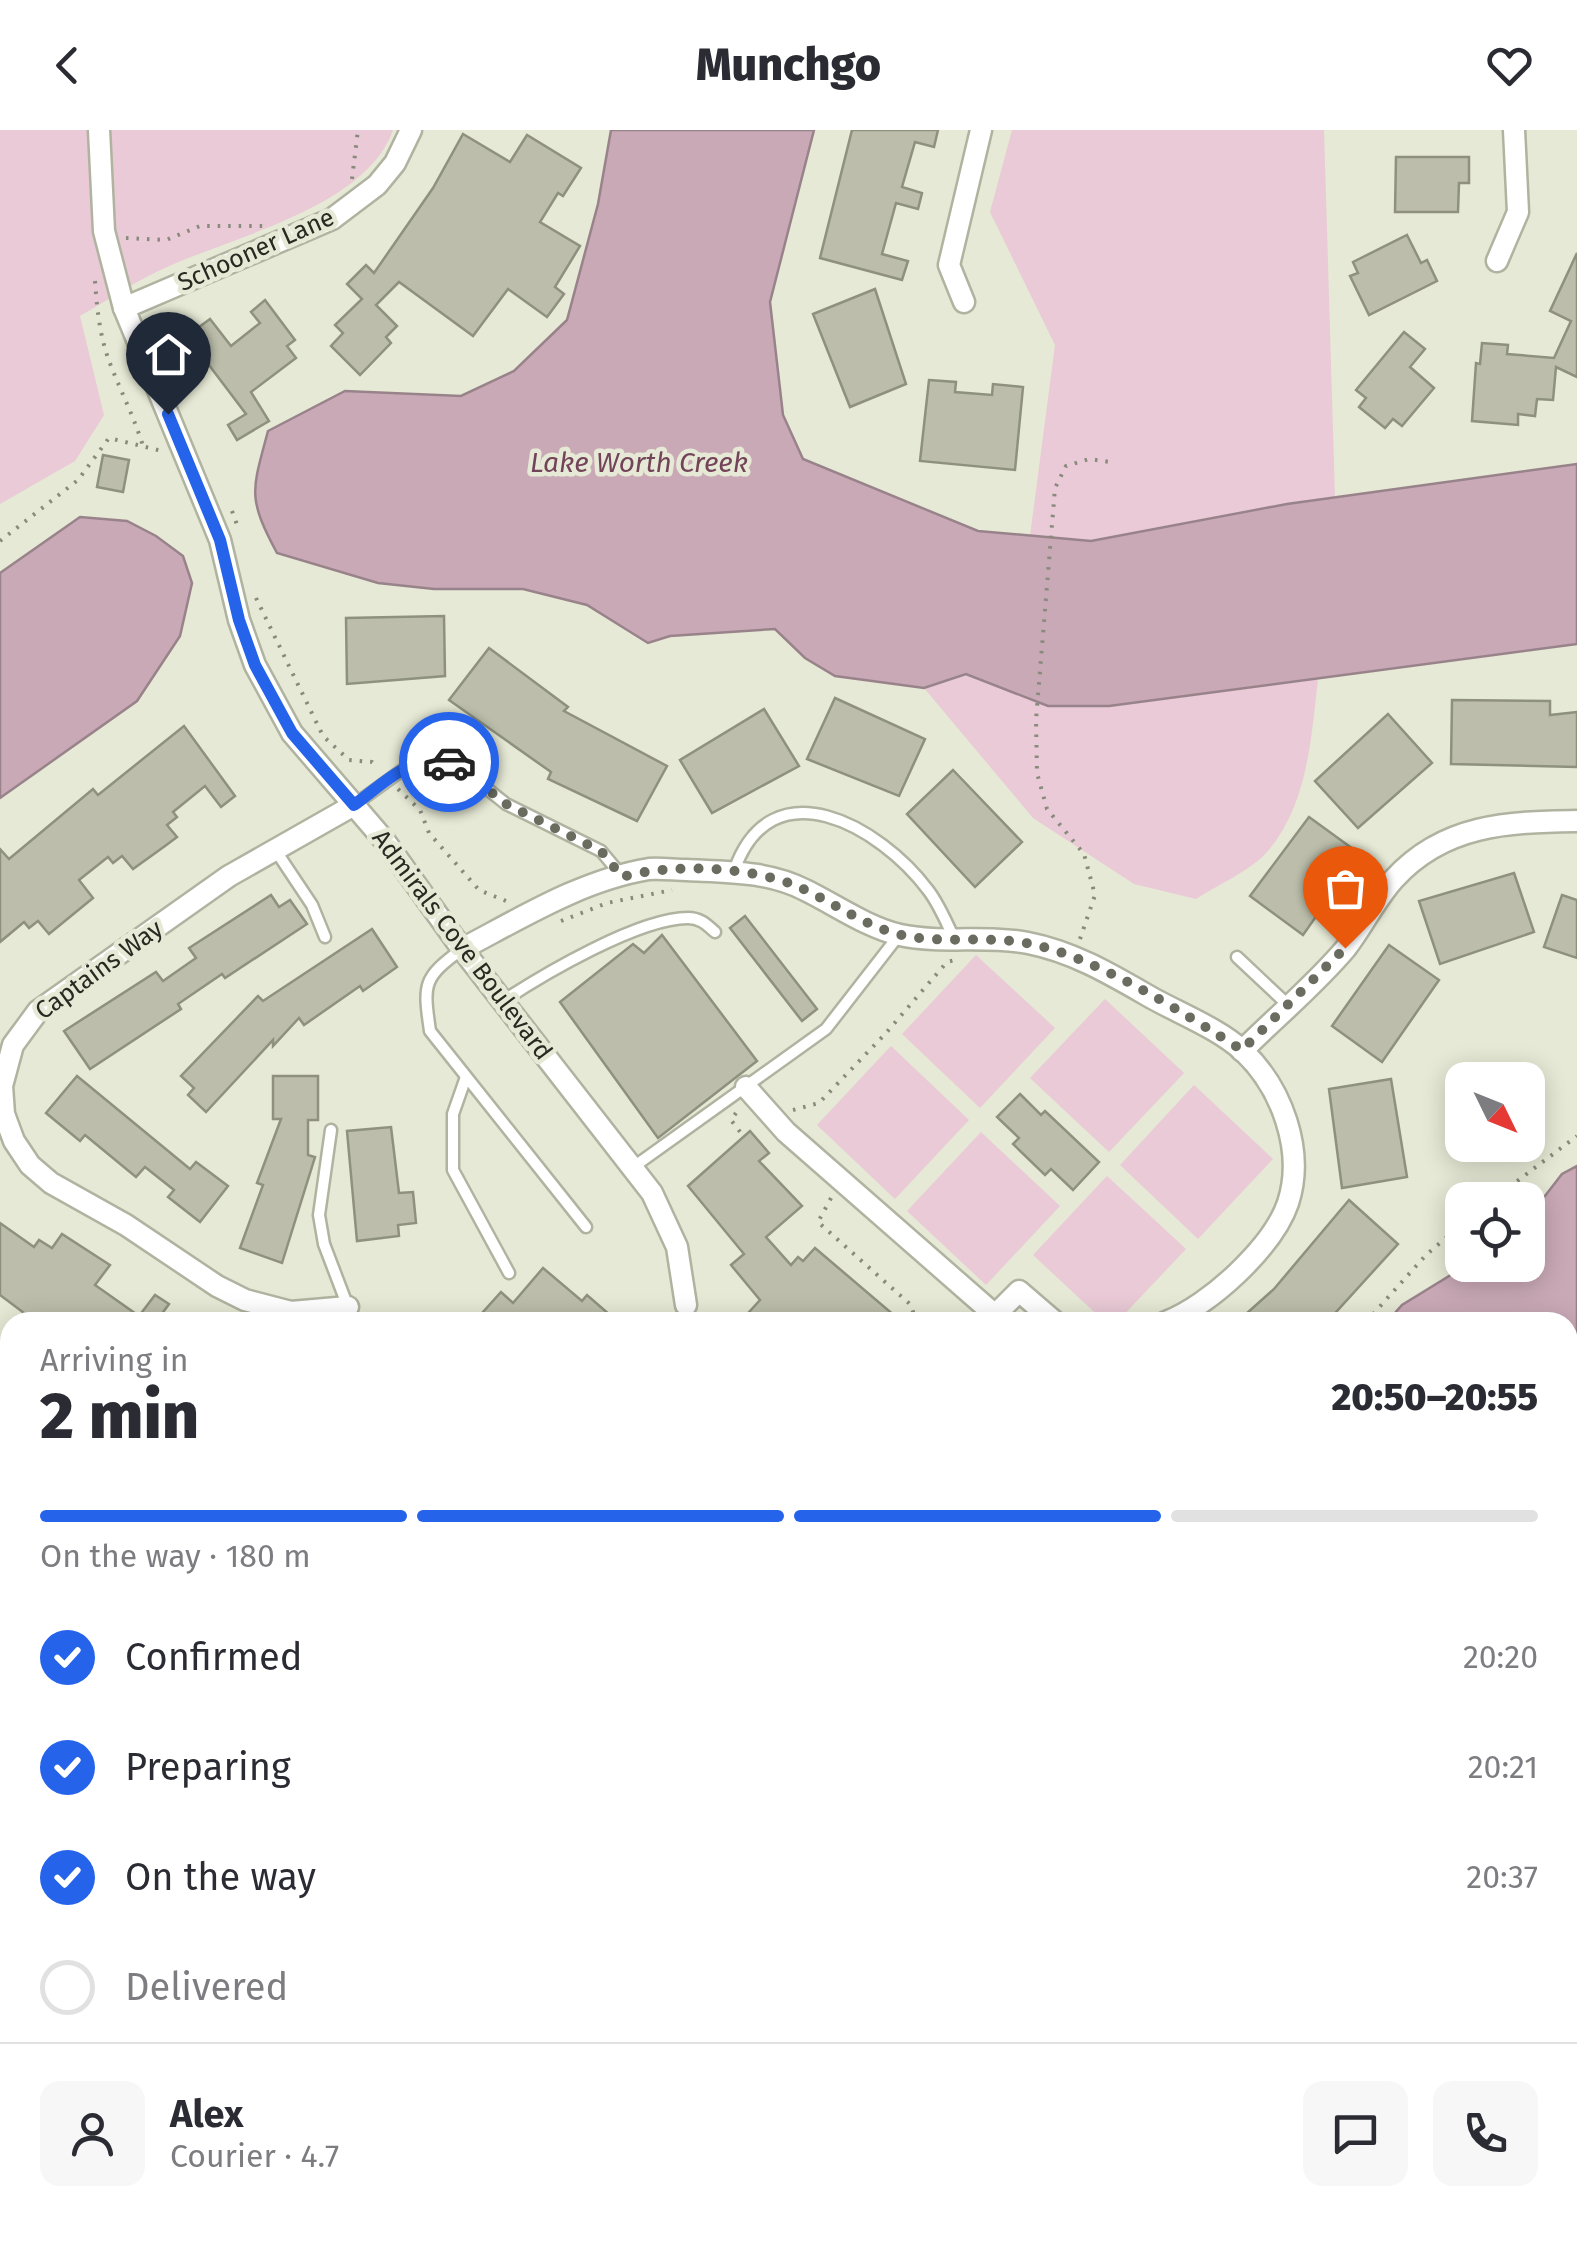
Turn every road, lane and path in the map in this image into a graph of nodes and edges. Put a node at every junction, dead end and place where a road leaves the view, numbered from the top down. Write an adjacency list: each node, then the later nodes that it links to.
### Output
1 (99, 130): 9 (street, Admirals Cove Boulevard)
2 (358, 130): 6 (path)
3 (412, 130): 11 (street, Schooner Lane)
4 (981, 130): 10 (street)
5 (1514, 130): 8 (street)
6 (351, 184)
7 (272, 226): 9 (path)
8 (1497, 261)
9 (112, 267): 11 (street, Admirals Cove Boulevard); 12 (path)
10 (964, 302)
11 (124, 308): 13 (street, Admirals Cove Boulevard)
12 (142, 446): 13 (path); 17 (path)
13 (183, 450): 20 (street, Admirals Cove Boulevard)
14 (1110, 462): 33 (path)
15 (230, 508): 16 (path)
16 (242, 540)
17 (0, 541)
18 (255, 592): 19 (path)
19 (390, 780): 20 (lane); 24 (lane); 26 (path)
20 (354, 805): 22 (street, Captains Way); 32 (street, Admirals Cove Boulevard)
21 (1577, 821): 36 (street)
22 (276, 850): 30 (lane); 52 (street, Captains Way)
23 (734, 871): 24 (street); 29 (street); 31 (lane)
24 (622, 877): 26 (street)
25 (688, 887): 27 (path)
26 (524, 917): 32 (street)
27 (554, 924)
28 (714, 932): 35 (lane)
29 (900, 934): 31 (street); 39 (lane)
30 (325, 937)
31 (958, 948): 33 (street); 41 (path)
32 (462, 949): 35 (street, Admirals Cove Boulevard); 38 (lane)
33 (1052, 949): 37 (street)
34 (1237, 958): 36 (lane)
35 (504, 1001): 45 (street, Admirals Cove Boulevard)
36 (1288, 1005): 37 (street)
37 (1242, 1050): 57 (street)
38 (466, 1076): 48 (lane); 50 (lane)
39 (746, 1087): 41 (street); 45 (lane)
40 (738, 1109): 43 (path)
41 (776, 1120): 47 (street)
42 (331, 1130): 52 (lane)
43 (744, 1136)
44 (1577, 1136): 46 (path)
45 (632, 1168): 51 (street, Admirals Cove Boulevard)
46 (1516, 1182)
47 (844, 1183): 53 (path); 54 (street)
48 (586, 1226)
49 (1445, 1239): 58 (path)
50 (508, 1273)
51 (686, 1305)
52 (348, 1307)
53 (913, 1312)
54 (984, 1312)
55 (999, 1312): 56 (street)
56 (1043, 1312)
57 (1185, 1312)
58 (1375, 1312)

